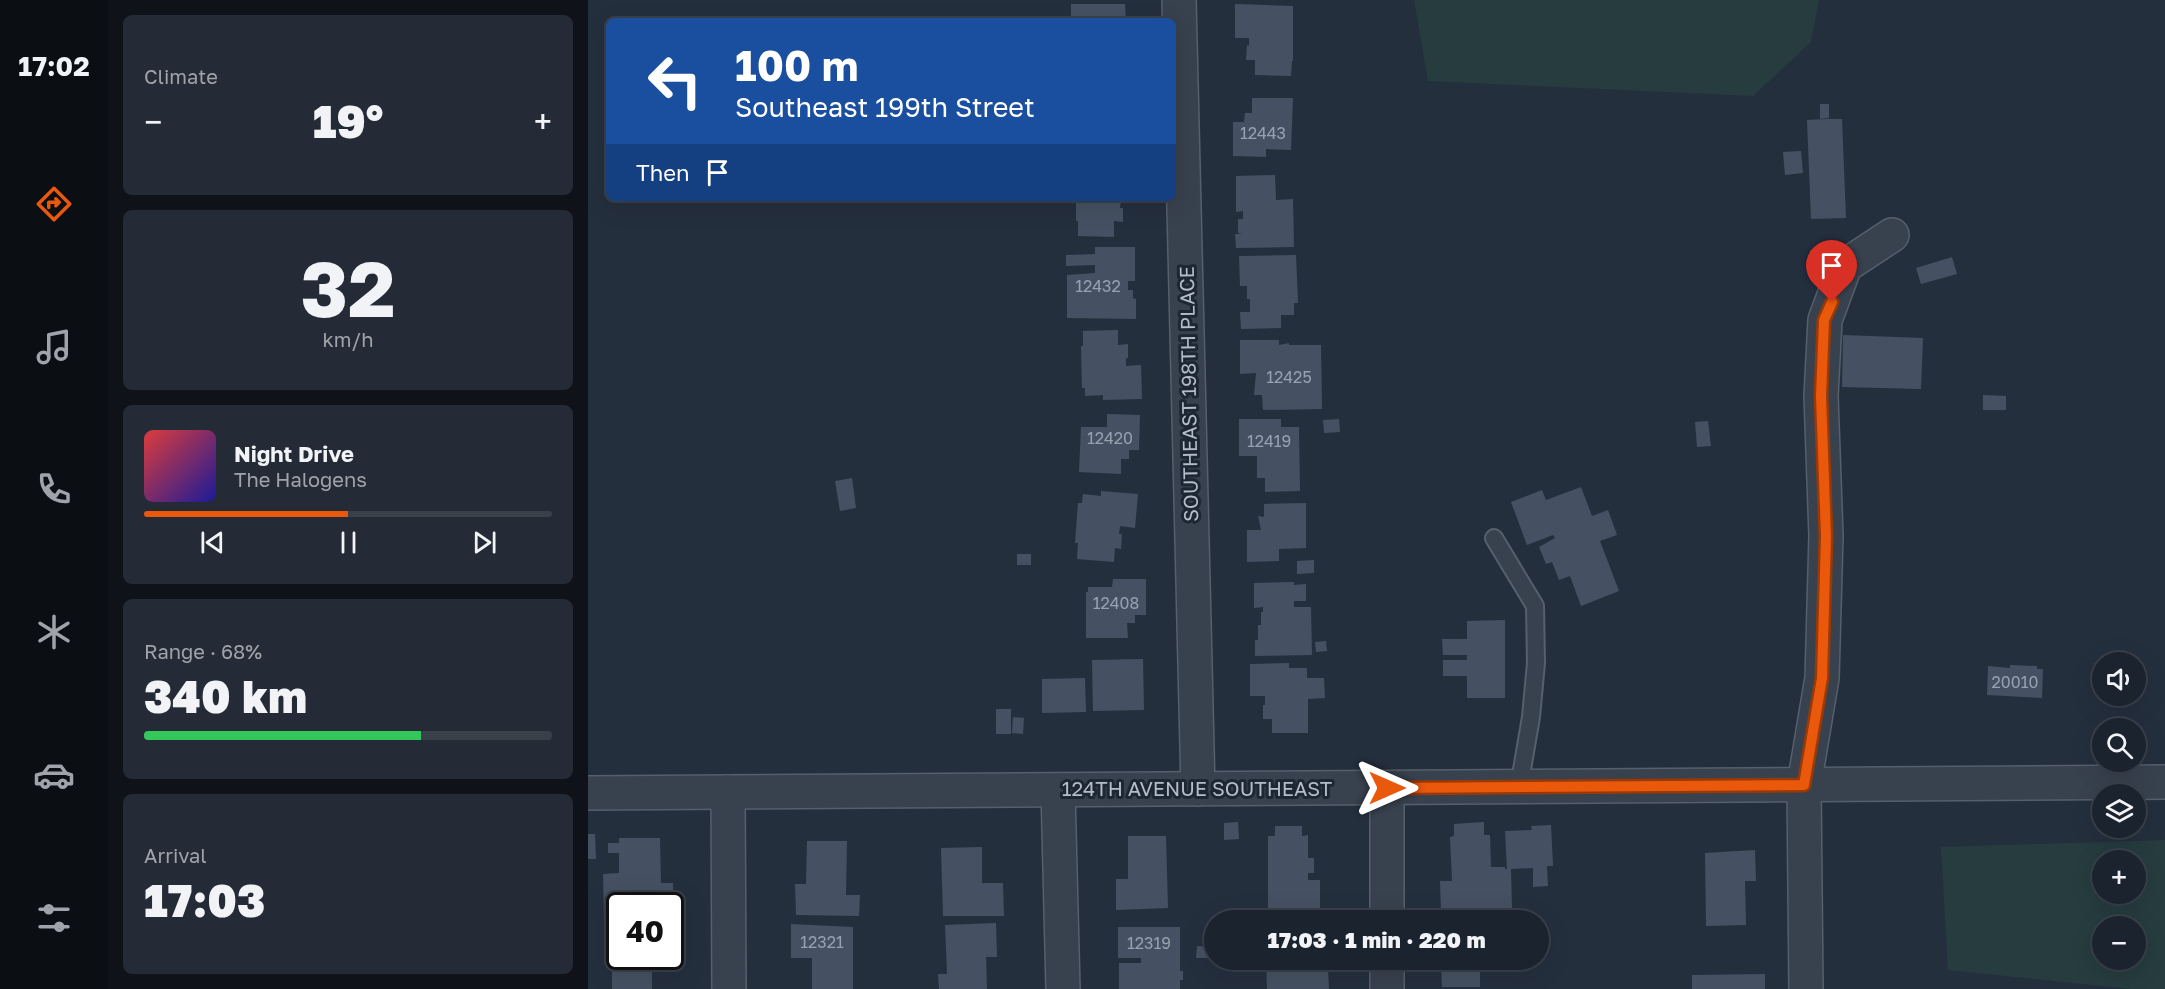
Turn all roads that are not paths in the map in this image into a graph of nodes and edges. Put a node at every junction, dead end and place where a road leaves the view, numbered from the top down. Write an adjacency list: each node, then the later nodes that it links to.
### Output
1 (1179, 0): 8 (street, SOUTHEAST 198TH PLACE)
2 (1892, 235): 5 (street)
3 (1494, 538): 6 (lane)
4 (2165, 782): 5 (street, 124TH AVENUE SOUTHEAST)
5 (1804, 785): 6 (street, 124TH AVENUE SOUTHEAST); 17 (street)
6 (1519, 786): 7 (street, 124TH AVENUE SOUTHEAST)
7 (1387, 788): 8 (street, 124TH AVENUE SOUTHEAST); 12 (street)
8 (1198, 789): 9 (street, 124TH AVENUE SOUTHEAST)
9 (1058, 790): 10 (street, 124TH AVENUE SOUTHEAST); 15 (street)
10 (728, 792): 11 (street, 124TH AVENUE SOUTHEAST); 14 (street)
11 (588, 793)
12 (1387, 910)
13 (1387, 970): 16 (street)
14 (729, 989)
15 (1063, 989)
16 (1387, 989)
17 (1806, 989)

